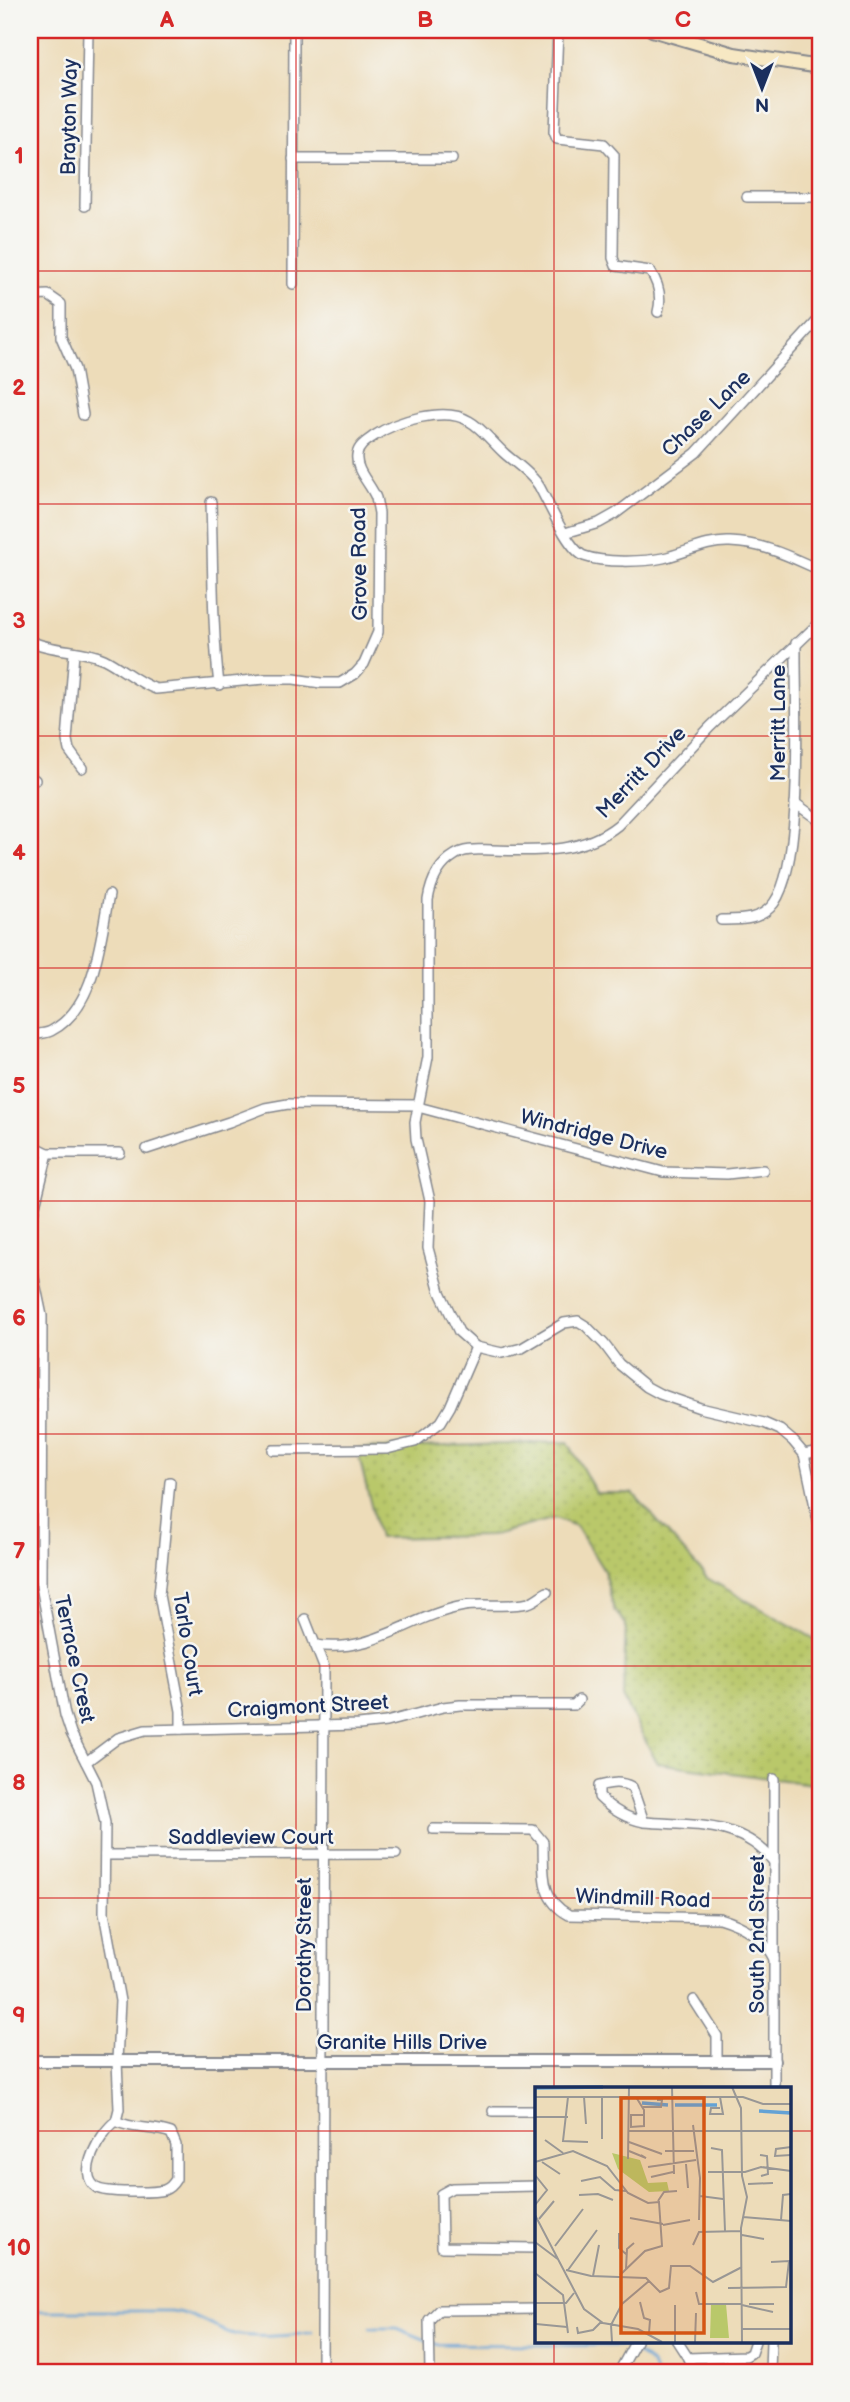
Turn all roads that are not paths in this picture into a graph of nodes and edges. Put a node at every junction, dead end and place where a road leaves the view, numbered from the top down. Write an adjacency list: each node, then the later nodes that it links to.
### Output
1 (88, 30): 10 (street, Brayton Way)
2 (294, 30): 6 (street)
3 (558, 30): 13 (street)
4 (652, 30): 5 (main road)
5 (820, 67)
6 (293, 159): 7 (street); 11 (street)
7 (452, 159)
8 (747, 197): 9 (street)
9 (820, 197)
10 (85, 206)
11 (293, 284)
12 (30, 296): 15 (street)
13 (658, 312)
14 (820, 318): 17 (street, Chase Lane)
15 (83, 415)
16 (211, 502): 23 (street)
17 (565, 533): 18 (street, Grove Road); 23 (street, Grove Road)
18 (820, 570)
19 (820, 622): 21 (street, Merritt Drive)
20 (30, 641): 22 (street, Grove Road)
21 (796, 643): 25 (street, Merritt Lane); 30 (street, Merritt Drive)
22 (74, 653): 23 (street, Grove Road); 24 (street)
23 (219, 685)
24 (82, 768)
25 (795, 803): 26 (street, Merritt Lane); 28 (street, Merritt Lane)
26 (820, 821)
27 (109, 895): 29 (street)
28 (721, 920)
29 (30, 1035)
30 (419, 1106): 32 (street, Windridge Drive); 35 (street, Windridge Drive); 38 (street, Merritt Drive)
31 (30, 1144): 33 (street)
32 (147, 1149)
33 (48, 1153): 34 (street); 36 (street)
34 (120, 1153)
35 (763, 1170)
36 (30, 1226)
37 (30, 1259): 40 (street, Terrace Crest)
38 (476, 1348): 41 (street); 43 (street)
39 (30, 1391): 40 (street)
40 (42, 1395): 52 (street, Terrace Crest)
41 (274, 1451)
42 (820, 1451): 43 (street)
43 (804, 1454): 45 (street)
44 (170, 1482): 51 (street, Tarlo Court)
45 (820, 1530)
46 (547, 1592): 48 (street)
47 (305, 1619): 48 (street, Dorothy Street)
48 (315, 1645): 50 (street, Dorothy Street)
49 (579, 1700): 50 (street, Craigmont Street)
50 (322, 1726): 51 (street, Craigmont Street); 56 (street, Dorothy Street)
51 (181, 1729): 52 (street, Craigmont Street)
52 (86, 1762): 58 (street, Terrace Crest)
53 (774, 1779): 59 (street, South 2nd Street)
54 (644, 1822): 54 (street); 59 (street)
55 (433, 1829): 60 (street, Windmill Road)
56 (322, 1854): 57 (street, Saddleview Court); 58 (street, Saddleview Court); 64 (street, Dorothy Street)
57 (396, 1854)
58 (105, 1855): 63 (street, Terrace Crest)
59 (774, 1862): 60 (street, South 2nd Street)
60 (774, 1959): 66 (street, South 2nd Street)
61 (694, 2000): 65 (street)
62 (30, 2061): 63 (street, Granite Hills Drive)
63 (117, 2061): 64 (street, Granite Hills Drive); 70 (street, Terrace Crest)
64 (322, 2061): 65 (street, Granite Hills Drive); 79 (street, Dorothy Street)
65 (717, 2061): 66 (street, Granite Hills Drive)
66 (774, 2062): 67 (street, South 2nd Street)
67 (774, 2087)
68 (535, 2111): 69 (street)
69 (493, 2112)
70 (116, 2121): 70 (street)
71 (535, 2186): 72 (street)
72 (535, 2248)
73 (535, 2309): 80 (street)
74 (678, 2342): 78 (street)
75 (755, 2342): 78 (street)
76 (771, 2342): 83 (street)
77 (633, 2346): 81 (street)
78 (688, 2358): 82 (street)
79 (322, 2372)
80 (430, 2372)
81 (619, 2372)
82 (693, 2372)
83 (771, 2372)

